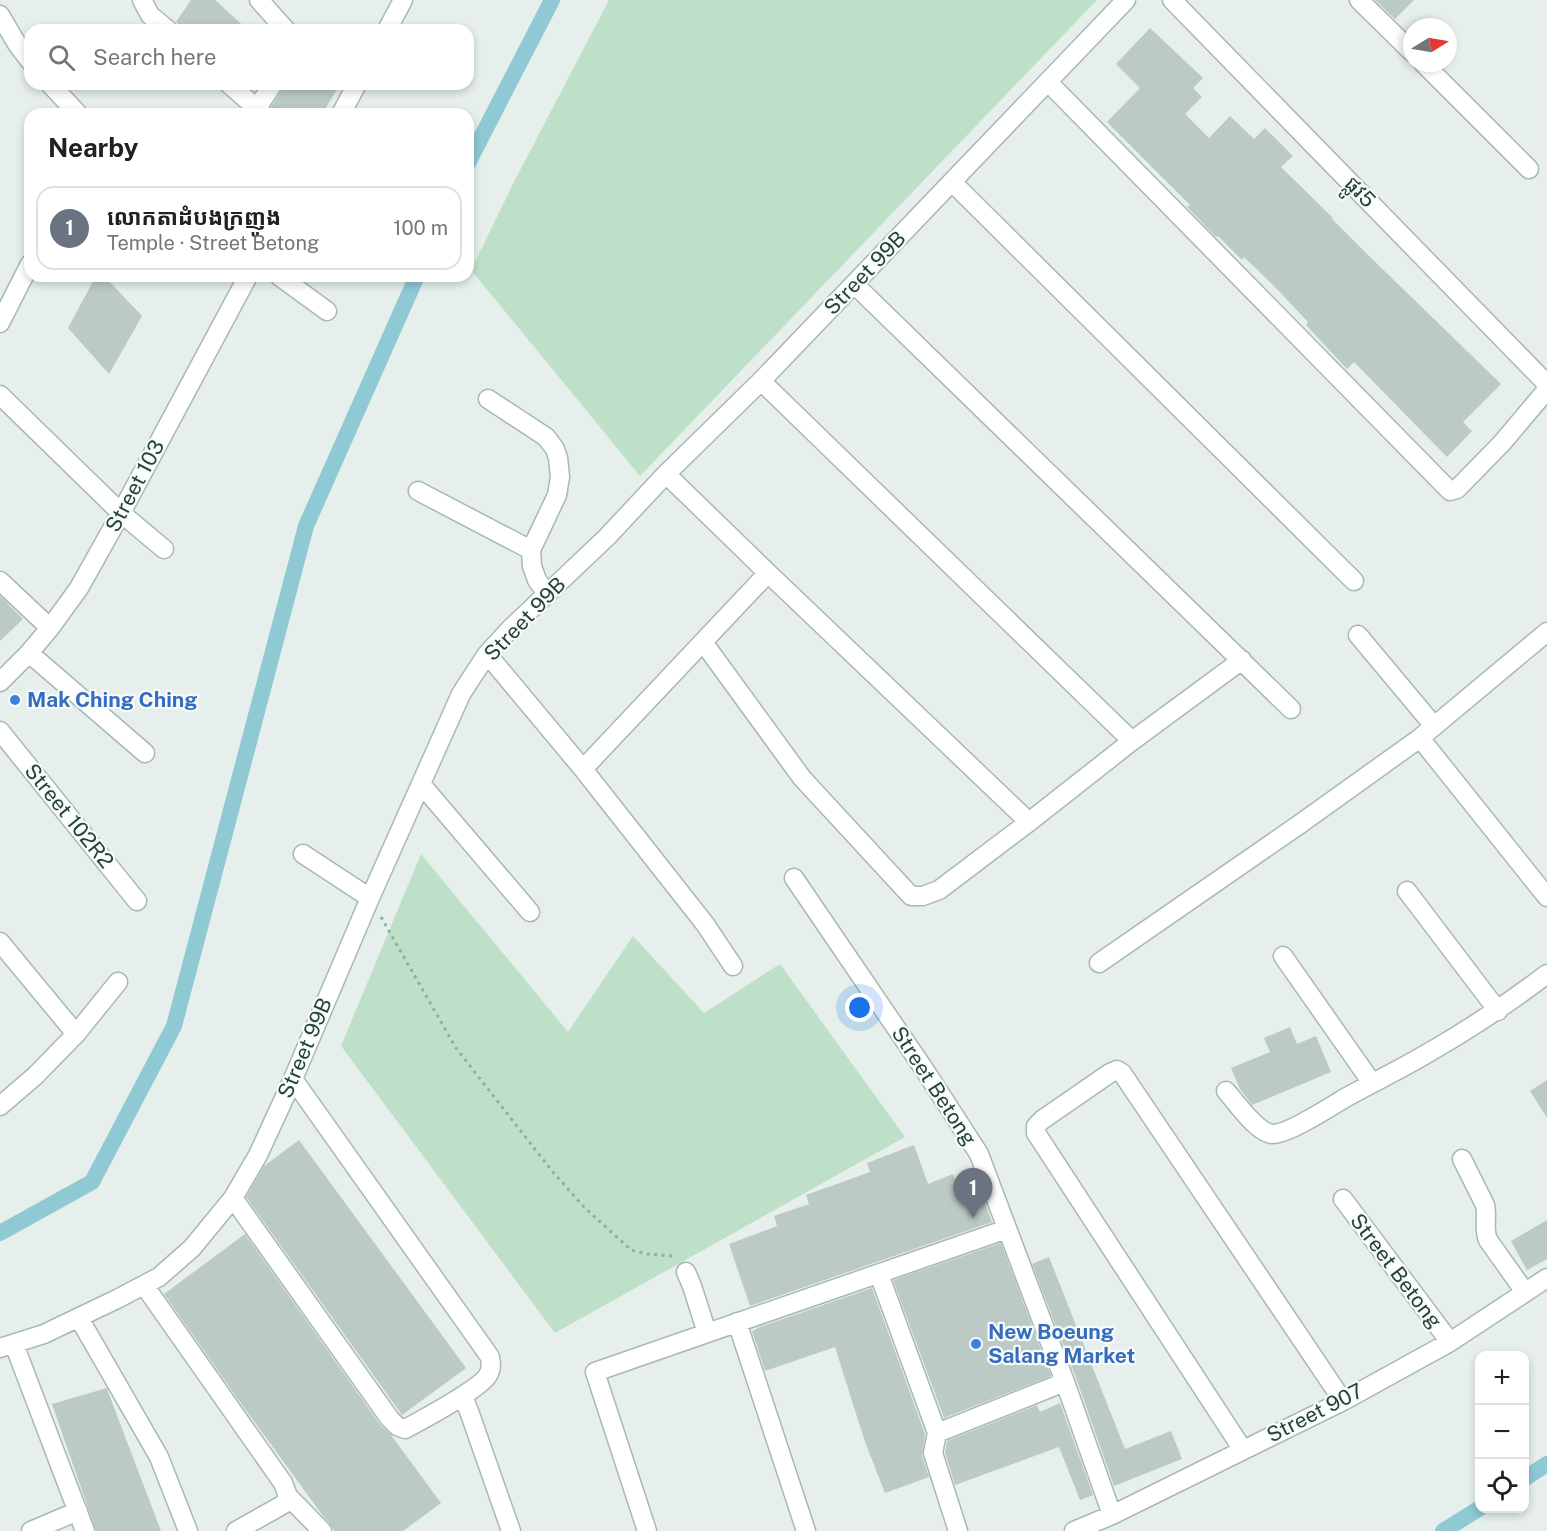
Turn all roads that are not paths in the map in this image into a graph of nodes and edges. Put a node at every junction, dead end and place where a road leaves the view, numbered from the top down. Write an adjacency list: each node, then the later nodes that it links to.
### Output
1 (142, 0): 8 (street)
2 (259, 0): 9 (street)
3 (403, 0): 10 (street)
4 (1126, 0): 14 (street, Street 99B)
5 (1172, 0): 32 (street, ផ្លូវ5)
6 (1359, 0): 11 (street)
7 (0, 15): 12 (street)
8 (161, 24)
9 (281, 24)
10 (390, 24)
11 (1403, 43)
12 (24, 53)
13 (1432, 72): 23 (street)
14 (1047, 82): 24 (street, Street 99B); 32 (street)
15 (56, 90): 19 (street)
16 (236, 90): 20 (street)
17 (270, 90): 21 (street)
18 (354, 90): 22 (street)
19 (72, 108)
20 (257, 108)
21 (261, 108)
22 (344, 108)
23 (1529, 169)
24 (952, 182): 28 (street, Street 99B); 42 (street)
25 (24, 276): 30 (street)
26 (241, 282): 37 (street, Street 103)
27 (287, 282): 29 (street)
28 (854, 284): 31 (street, Street 99B); 50 (street)
29 (327, 311)
30 (0, 323)
31 (761, 381): 35 (street, Street 99B); 55 (street)
32 (1546, 386)
33 (0, 395): 37 (street)
34 (488, 399): 39 (street)
35 (666, 474): 40 (street); 43 (street, Street 99B)
36 (417, 491): 39 (street)
37 (121, 513): 38 (street); 44 (street, Street 103)
38 (164, 549)
39 (531, 550): 43 (street)
40 (768, 573): 47 (street); 59 (street)
41 (0, 581): 44 (street)
42 (1354, 581)
43 (547, 594): 49 (street, Street 99B)
44 (50, 628): 48 (street, Street 103)
45 (1547, 632): 54 (street)
46 (1358, 635): 54 (street)
47 (703, 642): 57 (street); 59 (street)
48 (29, 653): 51 (street, Street 103); 56 (street)
49 (487, 654): 57 (street); 58 (street, Street 99B)
50 (1242, 660): 52 (street); 55 (street)
51 (0, 682)
52 (1291, 709)
53 (0, 731): 65 (street, Street 102R2)
54 (1427, 732): 63 (street); 69 (street)
55 (1132, 741): 59 (street)
56 (145, 753)
57 (583, 769): 70 (street)
58 (421, 784): 64 (street, Street 99B); 66 (street)
59 (1029, 822)
60 (303, 854): 64 (street)
61 (794, 878): 82 (street, Street Betong)
62 (1407, 891): 73 (street)
63 (1547, 897)
64 (370, 898): 75 (street, Street 99B)
65 (137, 901)
66 (530, 912)
67 (0, 942): 74 (street)
68 (1283, 956): 76 (street)
69 (1099, 963)
70 (733, 966)
71 (1547, 975): 73 (street)
72 (118, 982): 74 (street)
73 (1498, 1011): 76 (street)
74 (76, 1034): 78 (street)
75 (293, 1079): 80 (street, Street 99B); 94 (street)
76 (1372, 1083): 77 (street)
77 (1226, 1091)
78 (0, 1106)
79 (1462, 1159): 87 (street)
80 (233, 1198): 86 (street, Street 99B); 94 (street)
81 (1343, 1199): 91 (street, Street Betong)
82 (1007, 1229): 84 (street); 93 (street, Street Betong)
83 (686, 1272): 90 (street)
84 (879, 1274): 89 (street); 96 (street)
85 (1547, 1278): 87 (street, Street 907)
86 (144, 1285): 88 (street, Street 99B); 98 (street)
87 (1525, 1292): 91 (street, Street 907)
88 (79, 1318): 92 (street, Street 99B); 104 (street)
89 (737, 1322): 90 (street); 108 (street)
90 (706, 1333): 107 (street)
91 (1450, 1342): 95 (street, Street 907)
92 (7, 1346): 99 (street)
93 (1065, 1382): 96 (street); 100 (street, Street Betong)
94 (463, 1395): 106 (street)
95 (1343, 1401): 97 (street, Street 907); 97 (street)
96 (937, 1433): 109 (street)
97 (1243, 1450): 100 (street, Street 907)
98 (288, 1496): 101 (street); 105 (street)
99 (78, 1511): 102 (street); 103 (street)
100 (1112, 1515): 110 (street, Street 907)
101 (241, 1530)
102 (31, 1531)
103 (85, 1531)
104 (188, 1531)
105 (322, 1531)
106 (511, 1531)
107 (647, 1531)
108 (806, 1531)
109 (958, 1531)
110 (1074, 1531)

